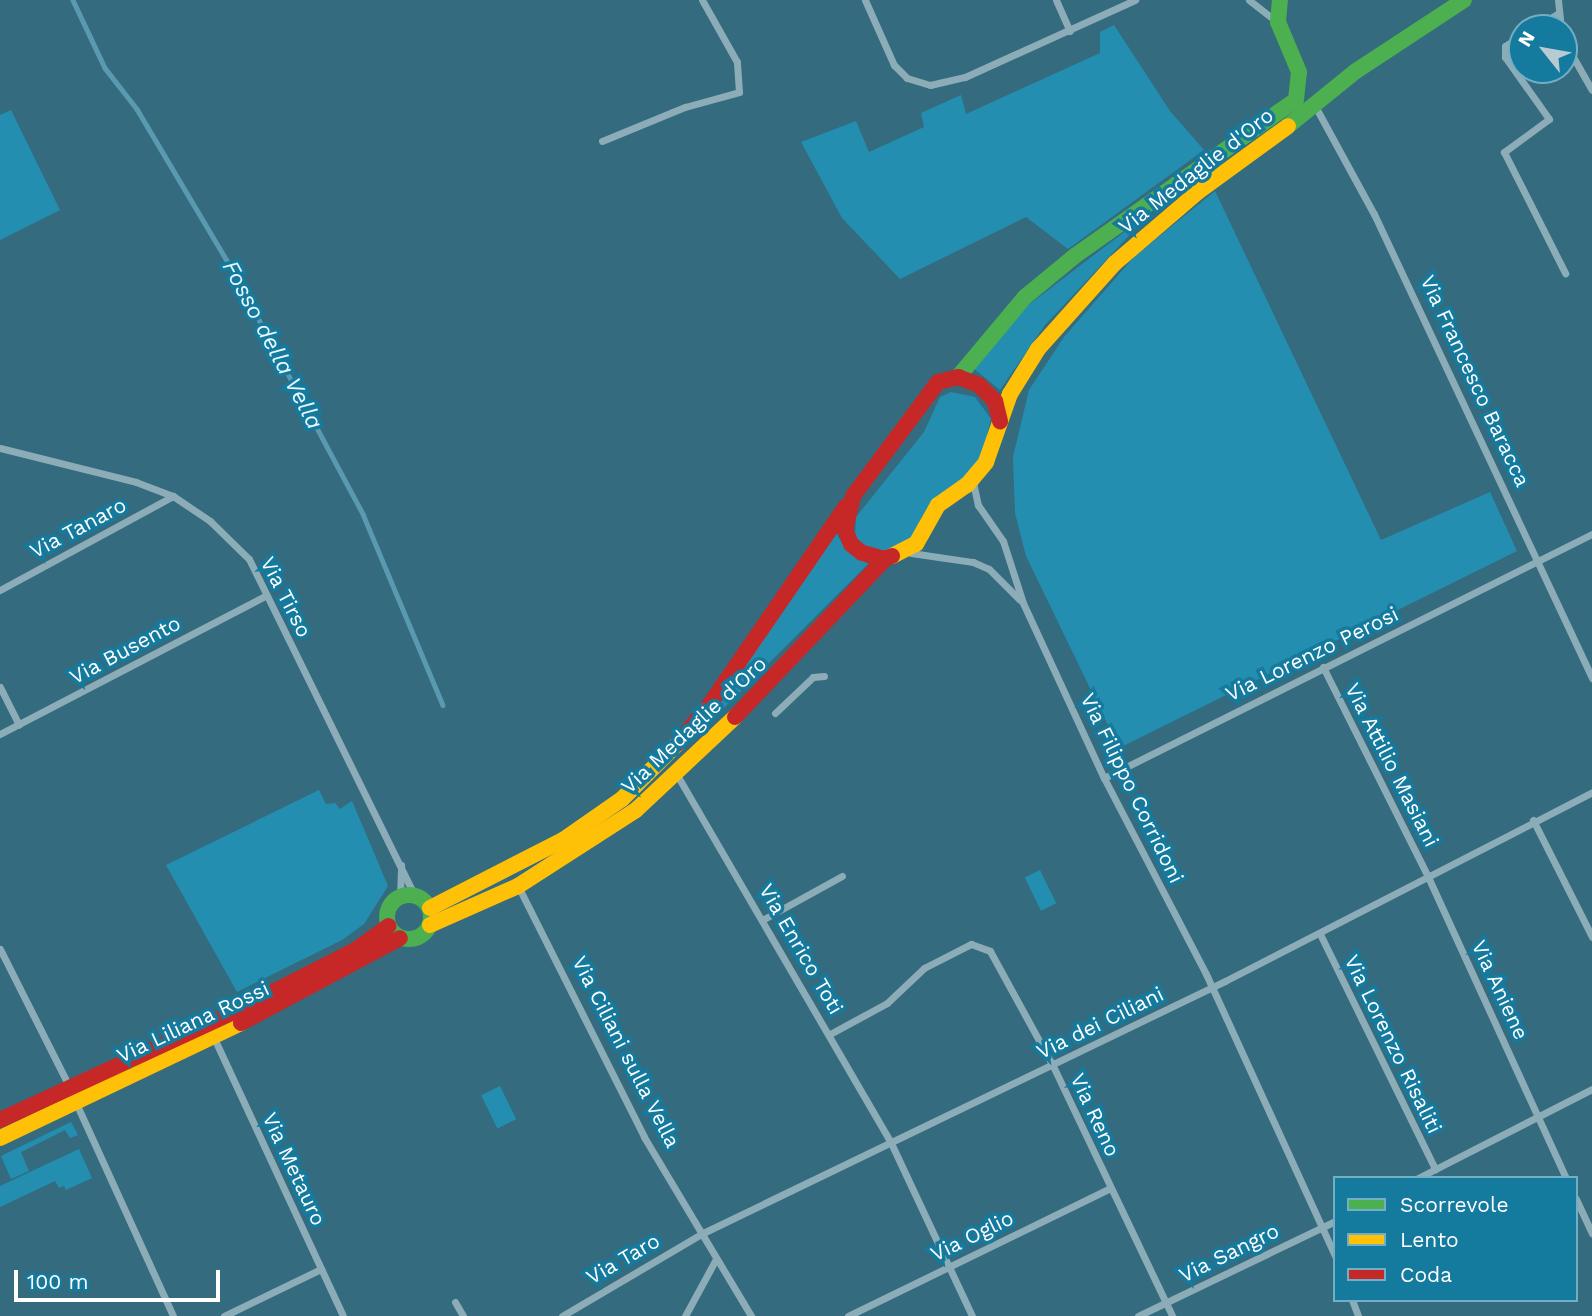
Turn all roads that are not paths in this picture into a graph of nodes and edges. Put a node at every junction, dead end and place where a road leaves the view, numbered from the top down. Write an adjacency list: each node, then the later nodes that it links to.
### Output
1 (702, 0): 20 (street)
2 (865, 0): 11 (street)
3 (1056, 0): 11 (street)
4 (1135, 0): 11 (street)
5 (1250, 0): 10 (street)
6 (1280, 0): 10 (street)
7 (1464, 0): 15 (street, Via Medaglie d'Oro)
8 (1558, 0): 9 (street)
9 (1559, 13)
10 (1278, 22): 16 (street)
11 (1070, 31)
12 (1508, 44): 13 (street)
13 (1508, 61)
14 (1578, 66): 18 (street)
15 (1356, 71): 16 (street); 19 (street, Via Medaglie d'Oro)
16 (1299, 72): 22 (street, Via Medaglie d'Oro)
17 (1524, 84): 21 (street)
18 (1592, 90)
19 (1315, 106): 23 (street, Via Medaglie d'Oro); 30 (street, Via Francesco Baracca)
20 (602, 141)
21 (1565, 274)
22 (958, 377): 23 (street); 27 (street, Via Medaglie d'Oro)
23 (1000, 421): 25 (street, Via Medaglie d'Oro)
24 (0, 448): 26 (street, Via Tirso)
25 (973, 479): 29 (street, Via Medaglie d'Oro); 33 (street, Via Filippo Corridoni)
26 (173, 496): 31 (street, Via Tanaro); 32 (street, Via Tirso)
27 (853, 496): 29 (street, Via Medaglie d'Oro); 50 (street, Via Medaglie d'Oro)
28 (1592, 534): 30 (street, Via Lorenzo Perosi)
29 (890, 558): 33 (street, Via Filippo Corridoni); 41 (street, Via Medaglie d'Oro)
30 (1537, 563): 34 (street, Via Lorenzo Perosi); 36 (street, Via Francesco Baracca)
31 (0, 590)
32 (265, 596): 39 (street, Via Busento); 45 (street, Via Tirso)
33 (1023, 603): 42 (street, Via Filippo Corridoni)
34 (1323, 667): 42 (street, Via Lorenzo Perosi); 47 (street, Via Attilio Masiani)
35 (824, 676): 38 (street)
36 (1592, 678)
37 (0, 687): 39 (street)
38 (775, 713)
39 (19, 725): 40 (street, Via Busento)
40 (0, 734)
41 (677, 775): 48 (street, Via Medaglie d'Oro); 51 (street, Via Enrico Toti)
42 (1104, 778): 57 (street, Via Filippo Corridoni)
43 (1592, 792): 44 (street, Via dei Ciliani)
44 (1533, 820): 47 (street, Via dei Ciliani); 55 (street)
45 (402, 861): 49 (street, Via Tirso); 49 (street)
46 (842, 876): 51 (street)
47 (1429, 879): 54 (street, Via dei Ciliani); 63 (street, Via Aniene)
48 (518, 886): 52 (street, Via Medaglie d'Oro); 74 (street, Via Ciliani sulla Vella)
49 (408, 896): 50 (street); 53 (street)
50 (429, 908): 52 (street)
51 (764, 919): 58 (street, Via Enrico Toti)
52 (430, 925): 53 (street, Via Liliana Rossi)
53 (395, 932): 59 (street, Via Liliana Rossi); 62 (street, Via Liliana Rossi)
54 (1320, 934): 57 (street, Via dei Ciliani); 67 (street, Via Lorenzo Risaliti)
55 (1592, 937)
56 (0, 949): 62 (street)
57 (1211, 988): 60 (street, Via dei Ciliani); 73 (street, Via Filippo Corridoni)
58 (830, 1034): 60 (street, Via Reno); 66 (street, Via Enrico Toti)
59 (214, 1037): 62 (street, Via Liliana Rossi); 79 (street, Via Metauro)
60 (1053, 1066): 66 (street, Via dei Ciliani); 70 (street, Via Reno)
61 (1592, 1089): 63 (street)
62 (72, 1093): 64 (street, Via Liliana Rossi); 65 (street, Via Liliana Rossi); 82 (street)
63 (1538, 1116): 67 (street); 69 (street, Via Aniene)
64 (0, 1121)
65 (0, 1139)
66 (891, 1143): 74 (street, Via dei Ciliani); 78 (street, Via Enrico Toti)
67 (1435, 1169): 68 (street)
68 (1422, 1176)
69 (1565, 1176)
70 (1111, 1188): 78 (street, Via Oglio); 81 (street, Via Reno)
71 (1578, 1203): 75 (street)
72 (1333, 1222): 73 (street, Via Sangro)
73 (1323, 1227): 76 (street, Via Filippo Corridoni); 81 (street, Via Sangro)
74 (703, 1233): 77 (street); 86 (street, Via Taro)
75 (1592, 1234)
76 (1333, 1251)
77 (716, 1259): 87 (street); 88 (street)
78 (949, 1266): 89 (street, Via Oglio); 90 (street, Via Enrico Toti)
79 (321, 1269): 83 (street); 84 (street, Via Metauro)
80 (455, 1303): 85 (street)
81 (1166, 1303): 91 (street, Via Sangro); 92 (street, Via Reno)
82 (173, 1316)
83 (224, 1316)
84 (343, 1316)
85 (463, 1316)
86 (562, 1316)
87 (685, 1316)
88 (751, 1316)
89 (848, 1316)
90 (972, 1316)
91 (1138, 1316)
92 (1172, 1316)

